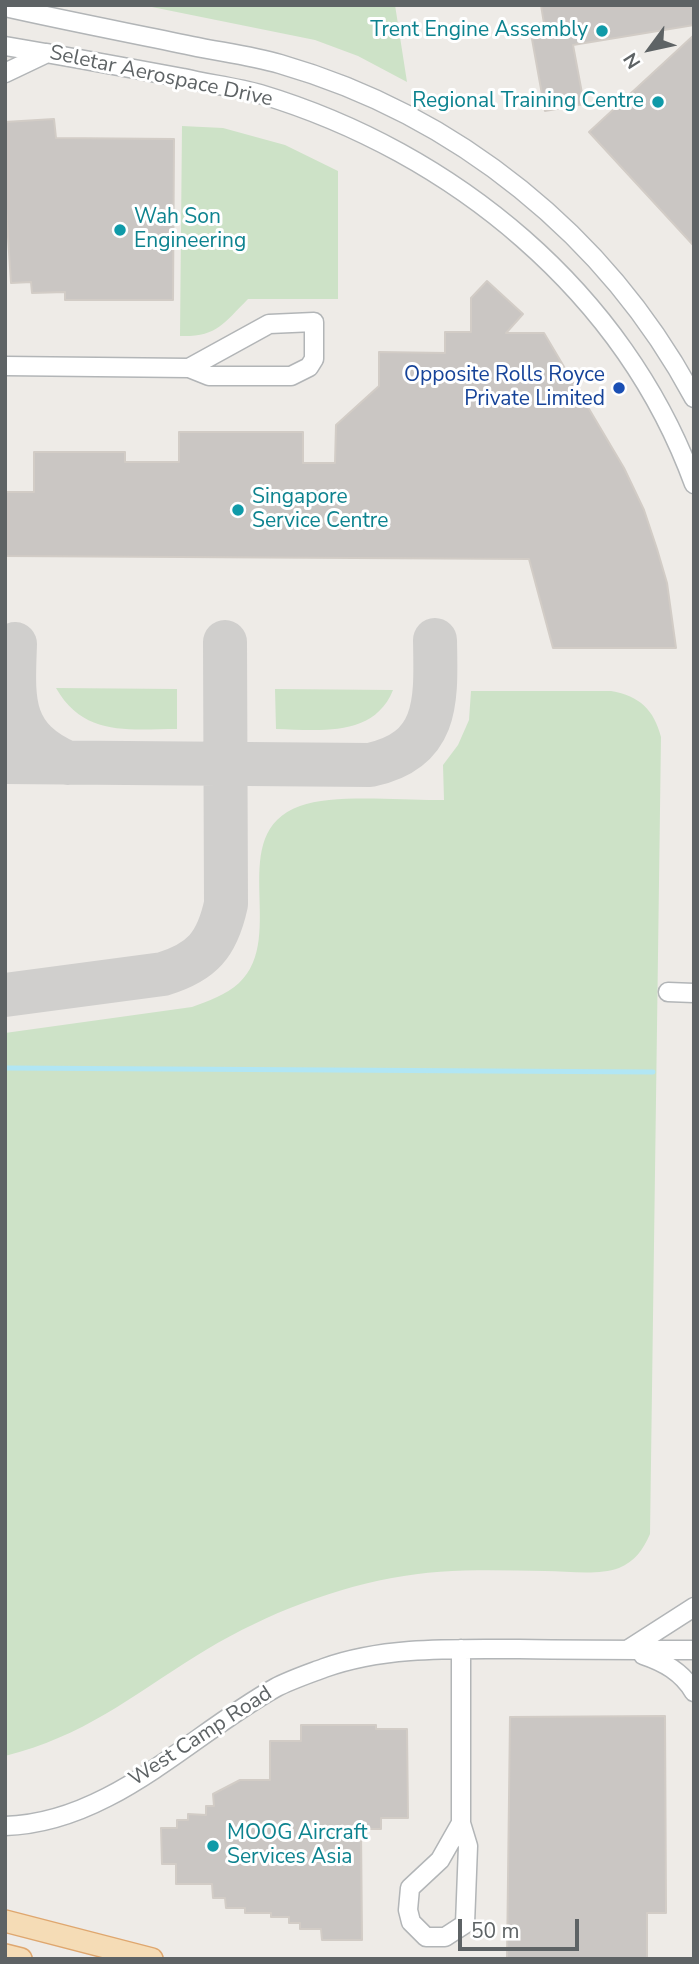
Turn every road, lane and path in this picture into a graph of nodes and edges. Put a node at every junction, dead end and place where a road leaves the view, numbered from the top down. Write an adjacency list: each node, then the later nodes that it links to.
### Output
1 (41, 5): 3 (street)
2 (5, 7): 3 (street, Seletar Aerospace Drive)
3 (59, 19): 9 (street, Seletar Aerospace Drive)
4 (5, 46): 5 (street, Seletar Aerospace Drive)
5 (47, 53): 6 (street); 10 (street, Seletar Aerospace Drive)
6 (5, 74)
7 (5, 366): 8 (street)
8 (189, 368): 8 (street)
9 (694, 398)
10 (694, 484)
11 (668, 992): 12 (street)
12 (694, 993)
13 (694, 1607): 15 (street)
14 (461, 1649): 15 (street, West Camp Road); 18 (street); 19 (street, West Camp Road)
15 (627, 1650): 16 (street, West Camp Road); 17 (street)
16 (694, 1650)
17 (694, 1692)
18 (461, 1823): 18 (street)
19 (5, 1826)
20 (5, 1921): 23 (main road)
21 (5, 1955): 22 (main road)
22 (21, 1959)
23 (152, 1959)

